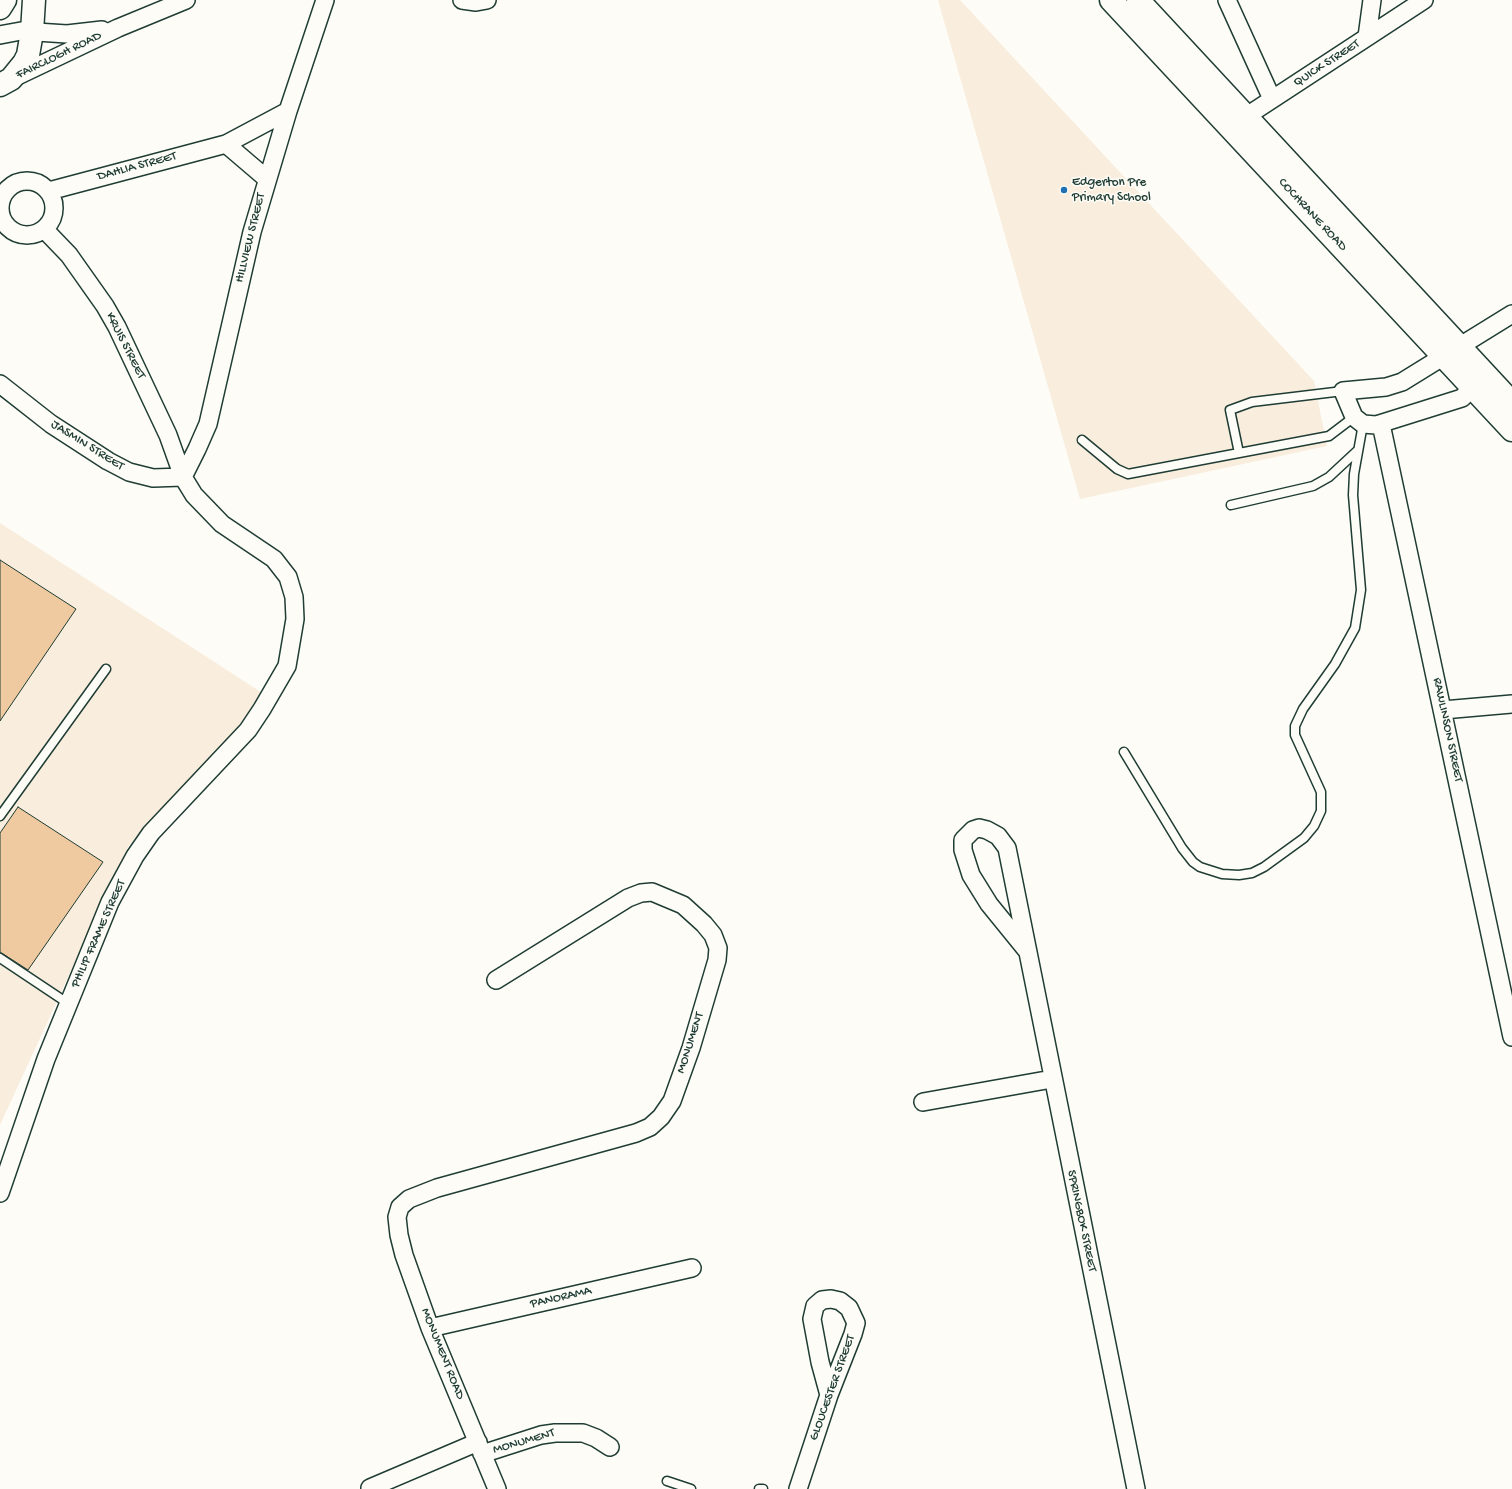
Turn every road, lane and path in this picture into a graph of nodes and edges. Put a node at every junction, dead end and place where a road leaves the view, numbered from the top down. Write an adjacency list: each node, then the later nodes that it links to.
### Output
1 (5, 0): 12 (street)
2 (34, 0): 14 (street)
3 (186, 0): 13 (street, FAIRCLOGH ROAD)
4 (325, 0): 19 (street, HILLVIEW STREET)
5 (462, 0): 6 (street)
6 (487, 0)
7 (1111, 0): 20 (street, COCHRANE ROAD)
8 (1138, 0): 20 (street, COCHRANE ROAD)
9 (1227, 0): 18 (street)
10 (1372, 0): 16 (street)
11 (1424, 0): 16 (street, QUICK STREET)
12 (0, 8)
13 (118, 28): 14 (street, FAIRCLOGH ROAD); 17 (street, FAIRCLOGH ROAD)
14 (32, 32): 15 (street, FAIRCLOGH ROAD); 17 (street)
15 (0, 35)
16 (1367, 37): 18 (street, QUICK STREET)
17 (6, 82)
18 (1272, 99): 20 (street, QUICK STREET)
19 (288, 110): 21 (street, DAHLIA STREET); 22 (street, HILLVIEW STREET)
20 (1238, 122): 28 (street, COCHRANE ROAD)
21 (226, 144): 22 (street); 24 (street, DAHLIA STREET)
22 (266, 179): 39 (street, HILLVIEW STREET)
23 (2, 191): 24 (street); 25 (street)
24 (48, 191): 26 (street)
25 (3, 228): 26 (street)
26 (44, 229): 39 (street, KRUIS STREET)
27 (1512, 314): 28 (street)
28 (1452, 352): 29 (street, COCHRANE ROAD); 31 (street)
29 (1474, 376): 32 (street, COCHRANE ROAD); 34 (street); 35 (street, COCHRANE ROAD)
30 (0, 384): 39 (street, JASMIN STREET)
31 (1343, 391): 33 (street); 38 (lane)
32 (1512, 403)
33 (1359, 420): 34 (street); 37 (lane); 38 (lane)
34 (1381, 424): 43 (street, RAWLINSON STREET)
35 (1512, 430)
36 (1082, 440): 38 (lane)
37 (1357, 451): 40 (lane); 44 (lane)
38 (1239, 453)
39 (183, 476): 49 (street, PHILIP FRAME STREET)
40 (1231, 505)
41 (106, 669): 45 (lane)
42 (1512, 704): 43 (street)
43 (1443, 710): 50 (street, RAWLINSON STREET)
44 (1124, 752)
45 (0, 816)
46 (1028, 952): 46 (street, SPRINGBOK STREET); 51 (street, SPRINGBOK STREET)
47 (0, 958): 49 (lane)
48 (496, 980): 54 (street, MONUMENT)
49 (69, 1004): 53 (street, PHILIP FRAME STREET)
50 (1512, 1037)
51 (1052, 1079): 52 (street); 67 (street, SPRINGBOK STREET)
52 (923, 1102)
53 (0, 1193)
54 (397, 1217): 56 (street, MONUMENT ROAD)
55 (692, 1268): 56 (street, PANORAMA)
56 (430, 1328): 59 (street, MONUMENT ROAD)
57 (829, 1395): 57 (street, GLOUCESTER STREET); 66 (street, GLOUCESTER STREET)
58 (610, 1447): 59 (street, MONUMENT)
59 (480, 1448): 61 (street, MONUMENT); 62 (street, MONUMENT ROAD)
60 (667, 1481): 63 (lane)
61 (370, 1488)
62 (497, 1489)
63 (691, 1489)
64 (759, 1489): 65 (lane)
65 (763, 1489)
66 (798, 1489)
67 (1136, 1489)

